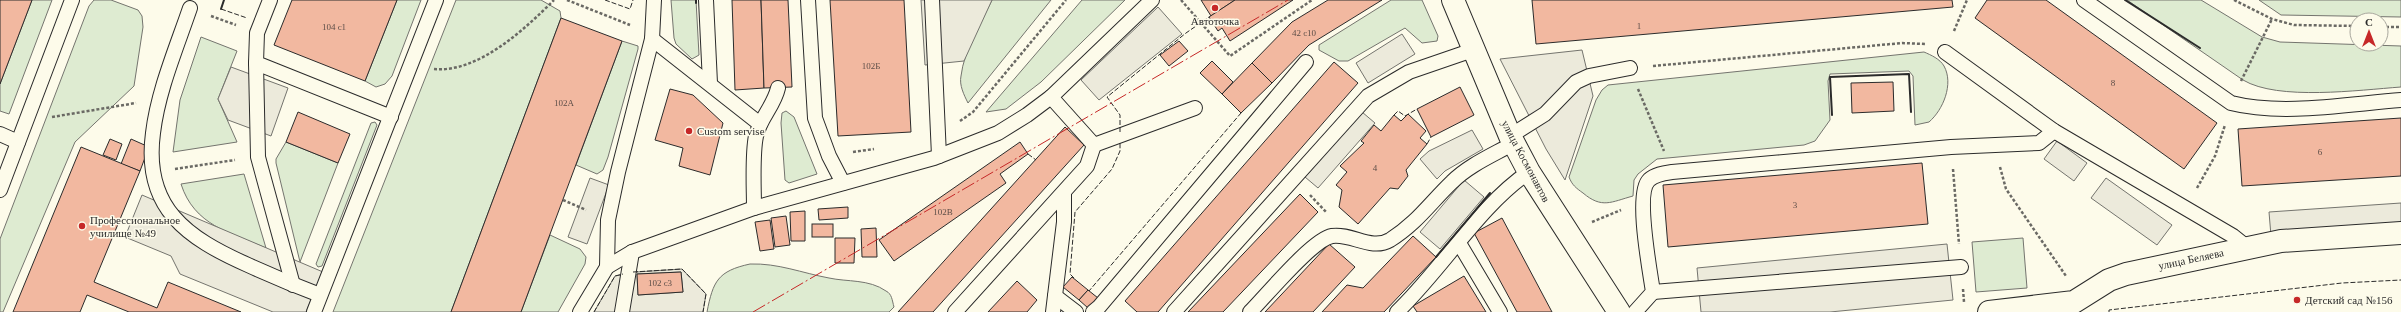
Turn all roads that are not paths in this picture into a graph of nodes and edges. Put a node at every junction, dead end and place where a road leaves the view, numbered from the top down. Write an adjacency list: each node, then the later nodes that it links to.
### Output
1 (72, 0): 28 (lane)
2 (270, 0): 16 (lane)
3 (436, 0): 23 (lane)
4 (654, 0): 12 (lane)
5 (706, 0): 18 (lane)
6 (808, 0): 32 (lane)
7 (932, 0): 30 (lane)
8 (1152, 0): 20 (lane)
9 (1453, 0): 13 (street, улица Космонавтов)
10 (2084, 0): 21 (lane)
11 (190, 8): 42 (lane)
12 (653, 37): 18 (lane); 40 (lane)
13 (1473, 50): 27 (street, улица Космонавтов); 55 (lane)
14 (1945, 52): 25 (lane)
15 (1306, 62): 54 (lane)
16 (256, 63): 23 (lane); 42 (lane)
17 (1630, 68): 27 (lane)
18 (710, 83): 24 (lane)
19 (778, 88): 24 (lane)
20 (1051, 97): 29 (lane); 30 (lane)
21 (2401, 100)
22 (1195, 108): 29 (lane)
23 (390, 117): 44 (lane)
24 (760, 124): 35 (lane)
25 (2054, 130): 38 (lane); 43 (lane)
26 (0, 134): 28 (lane)
27 (1512, 139): 31 (street, улица Космонавтов); 56 (lane)
28 (18, 142): 33 (lane)
29 (1094, 145): 34 (lane)
30 (939, 156): 32 (lane)
31 (1529, 172): 37 (lane); 58 (street, улица Космонавтов)
32 (843, 183): 35 (lane)
33 (0, 190)
34 (1064, 194): 45 (lane); 51 (lane)
35 (754, 208): 39 (lane)
36 (2401, 233): 38 (street, улица Беляева)
37 (1459, 243): 47 (lane); 57 (lane)
38 (2248, 248): 46 (street, улица Беляева)
39 (632, 252): 40 (lane); 50 (lane)
40 (607, 267): 49 (lane)
41 (1961, 267): 43 (lane)
42 (293, 285): 44 (lane)
43 (1653, 292): 59 (lane)
44 (320, 295): 48 (lane)
45 (1055, 296): 52 (lane); 53 (lane)
46 (2074, 307): 60 (street, улица Беляева)
47 (1400, 311)
48 (314, 312)
49 (580, 312)
50 (622, 312)
51 (955, 312)
52 (1053, 312)
53 (1076, 312)
54 (1093, 312)
55 (1174, 312)
56 (1250, 312)
57 (1500, 312)
58 (1619, 312)
59 (1635, 312)
60 (1989, 312)

